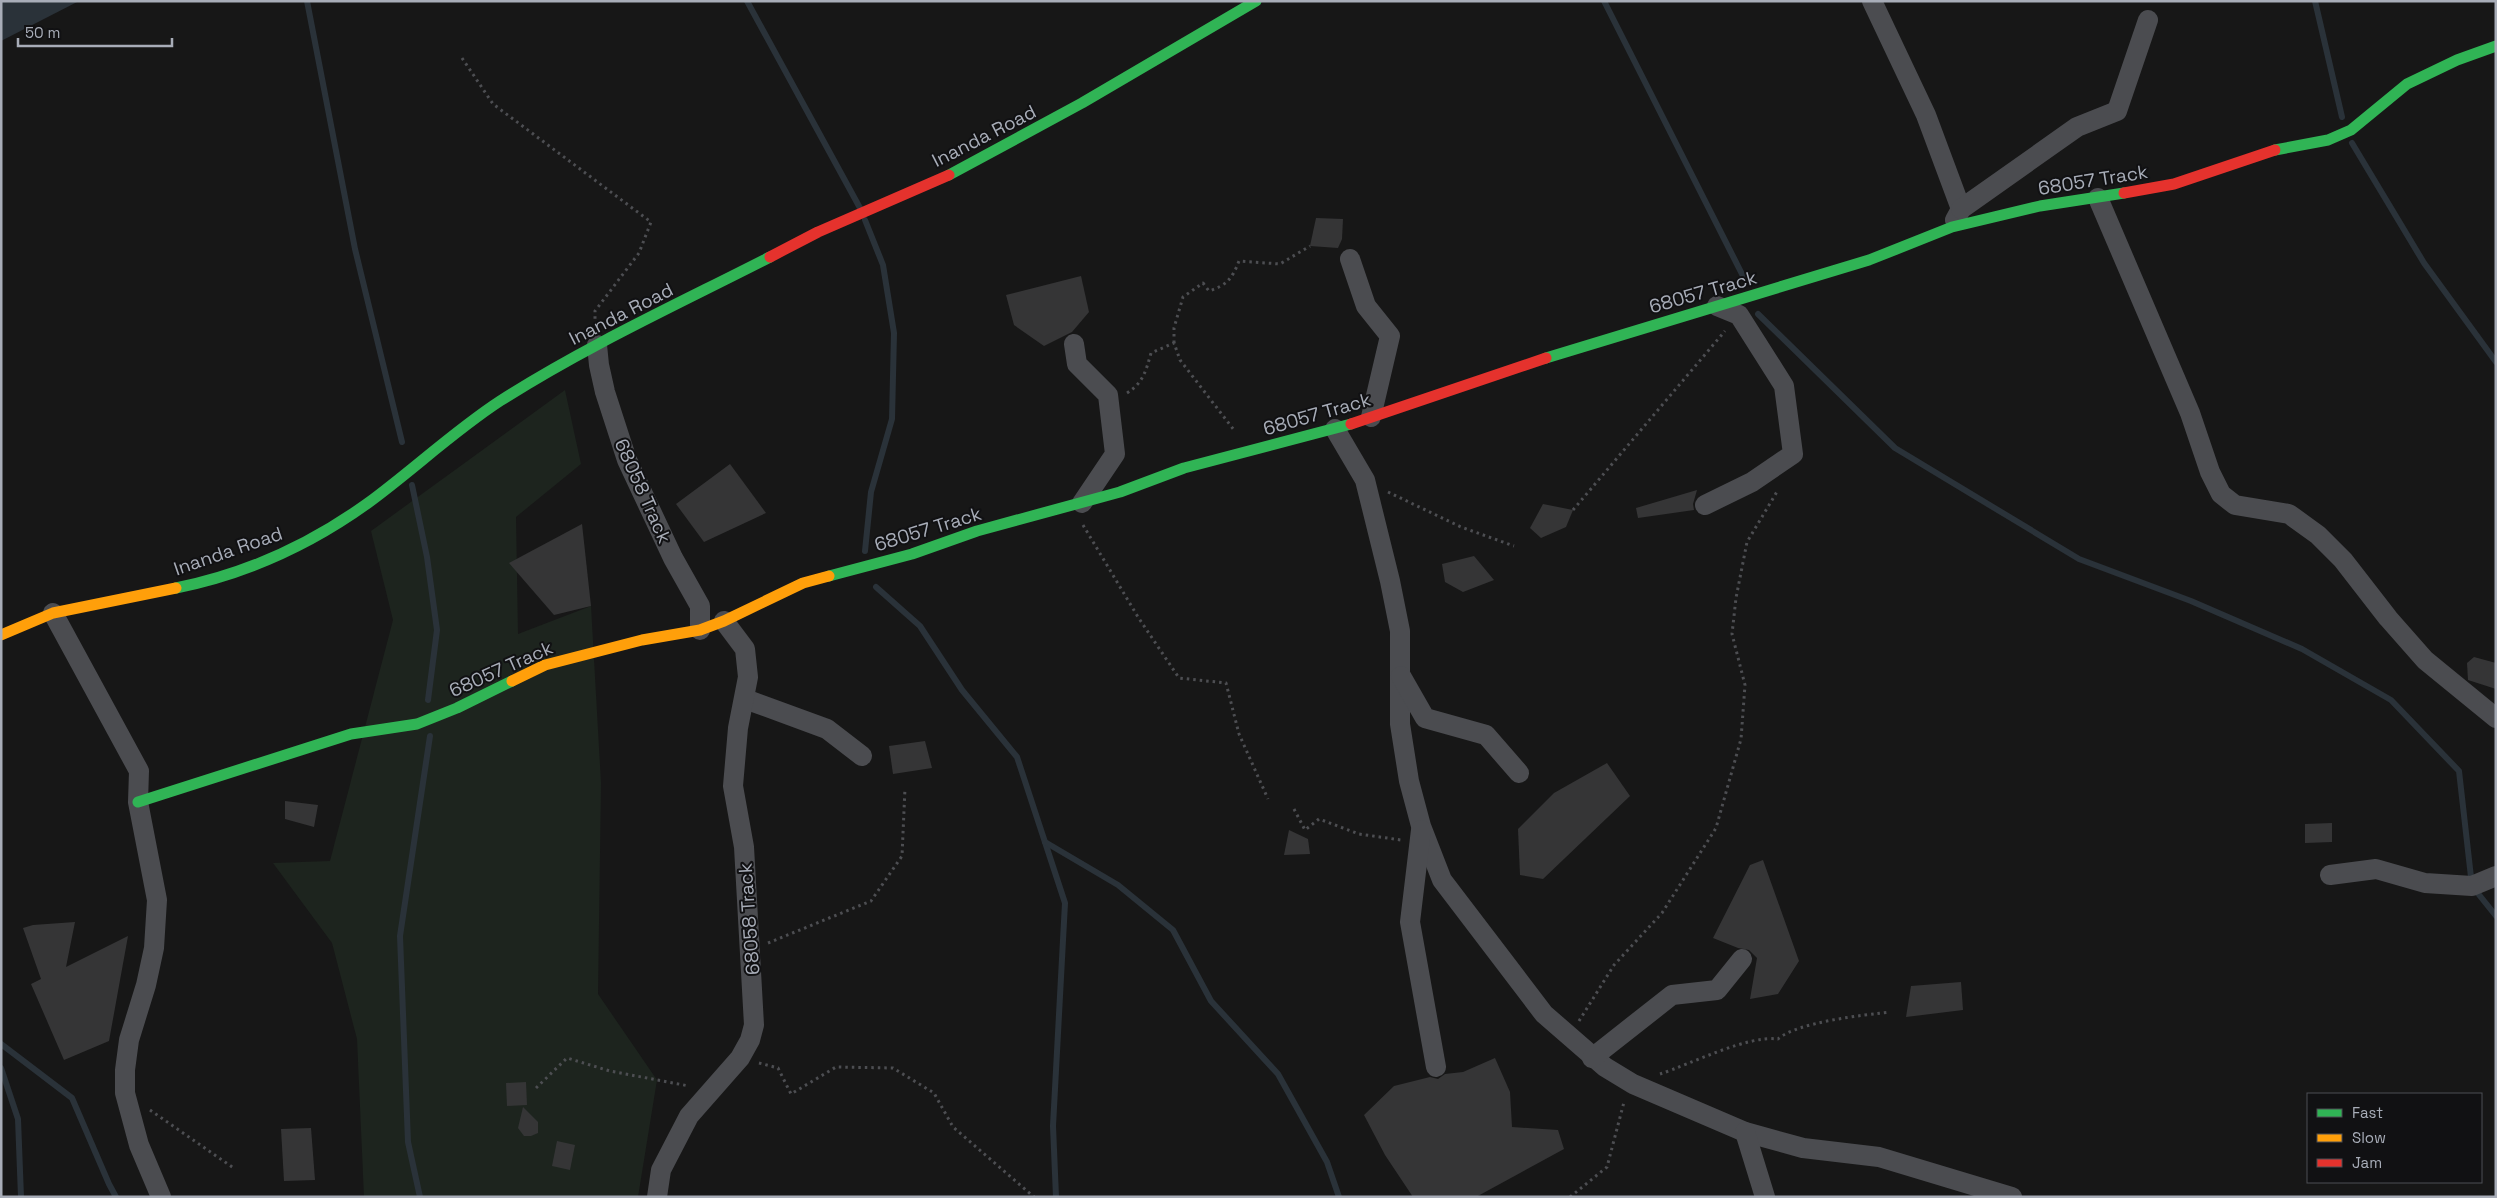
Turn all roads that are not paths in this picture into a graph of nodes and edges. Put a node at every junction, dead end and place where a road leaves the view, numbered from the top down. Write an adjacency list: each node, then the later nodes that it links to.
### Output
1 (1256, 1): 11 (street, Inanda Road)
2 (1872, 1): 6 (street)
3 (2148, 20): 6 (street)
4 (2496, 46): 5 (street, 68057 Track)
5 (2098, 198): 7 (street, 68057 Track); 22 (street)
6 (1961, 209): 7 (street)
7 (1952, 227): 9 (street, 68057 Track)
8 (1350, 259): 12 (street)
9 (1717, 306): 12 (street, 68057 Track); 15 (street)
10 (1074, 344): 14 (street)
11 (597, 345): 16 (street, Inanda Road); 18 (street, 68058 Track)
12 (1371, 417): 13 (street, 68057 Track)
13 (1335, 429): 14 (street, 68057 Track); 20 (street)
14 (1076, 504): 17 (street, 68057 Track)
15 (1705, 505)
16 (52, 613): 19 (street, Inanda Road); 25 (street)
17 (724, 621): 18 (street, 68057 Track); 21 (street, 68058 Track)
18 (700, 630): 25 (street, 68057 Track)
19 (1, 635)
20 (1401, 676): 24 (street); 26 (street)
21 (745, 699): 23 (street); 34 (street, 68058 Track)
22 (2496, 718)
23 (862, 756)
24 (1519, 773)
25 (138, 802): 33 (street)
26 (1420, 835): 30 (street); 31 (street)
27 (2330, 875): 28 (street)
28 (2496, 876)
29 (1742, 959): 30 (street)
30 (1592, 1058): 32 (street)
31 (1436, 1067)
32 (1745, 1132): 35 (street); 36 (street)
33 (161, 1197)
34 (658, 1197)
35 (1765, 1197)
36 (2012, 1197)

